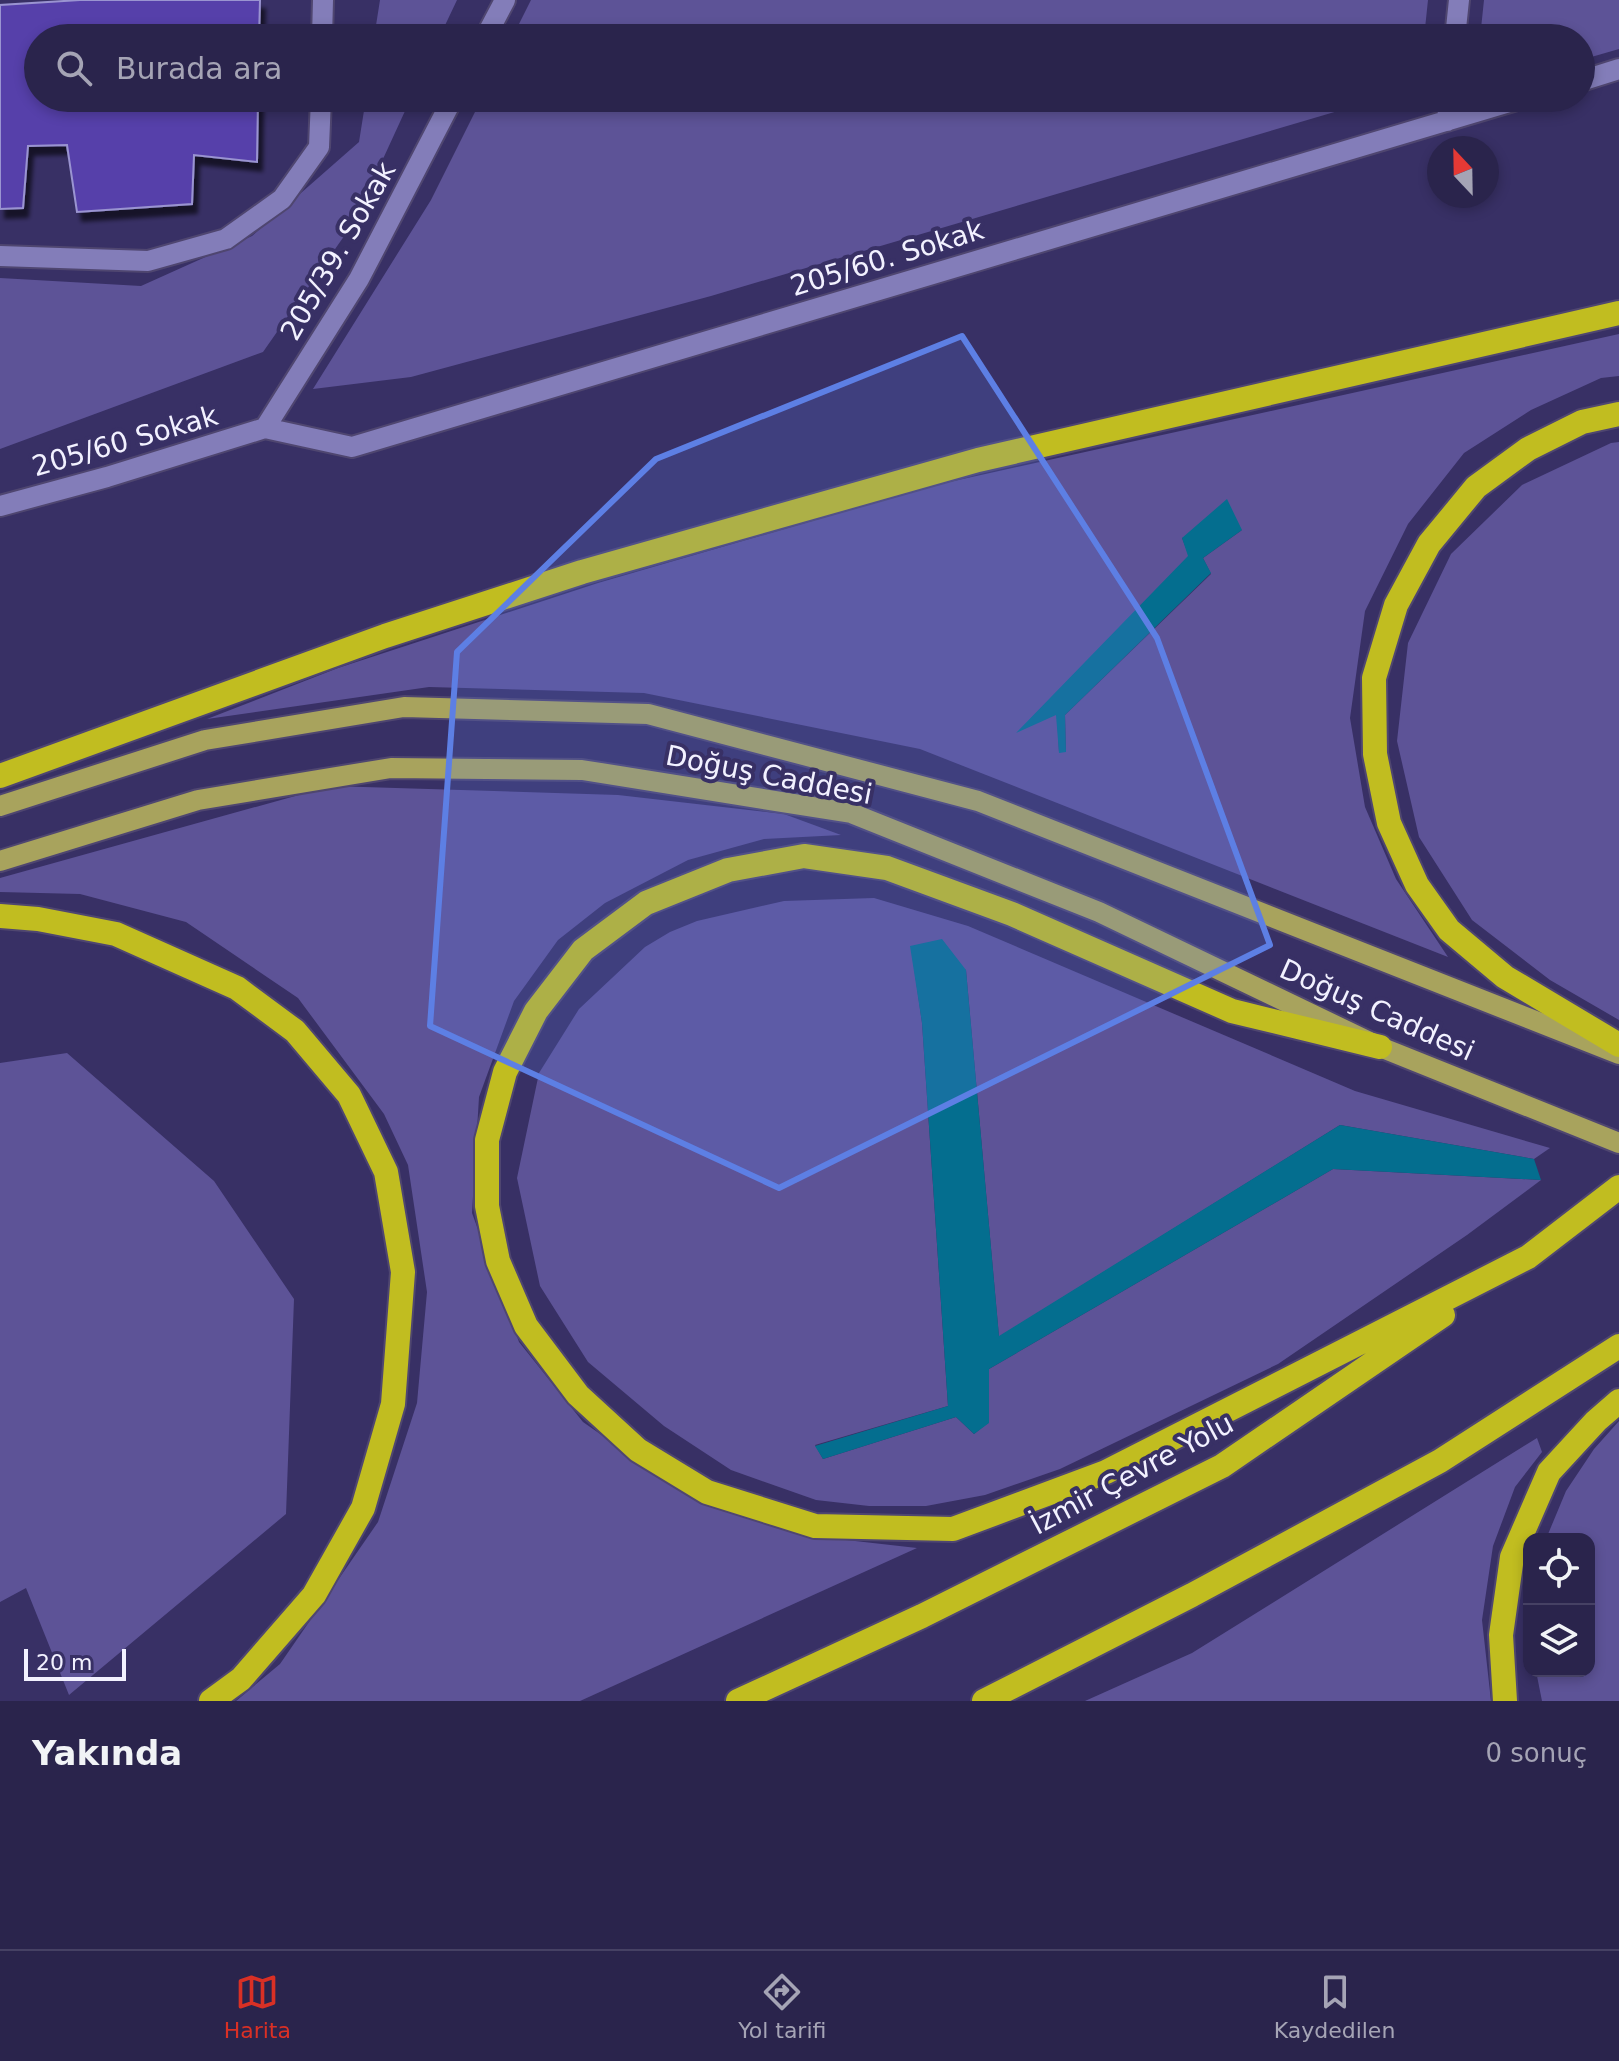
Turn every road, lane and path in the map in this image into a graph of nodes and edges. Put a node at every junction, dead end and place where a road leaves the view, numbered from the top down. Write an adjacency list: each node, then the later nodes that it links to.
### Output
1 (323, 0): 4 (street)
2 (505, 0): 5 (street)
3 (1459, 0): 6 (street)
4 (322, 24)
5 (492, 24)
6 (1456, 24)
7 (1619, 69): 8 (street)
8 (1595, 77)
9 (320, 112): 14 (street)
10 (446, 112): 17 (street, 205/39. Sokak)
11 (1448, 112): 13 (street)
12 (1477, 112): 13 (street, 205/60. Sokak)
13 (1447, 121): 17 (street, 205/60. Sokak)
14 (0, 256)
15 (1619, 313): 19 (highway)
16 (1619, 414): 23 (highway)
17 (265, 428): 18 (street, 205/60 Sokak)
18 (0, 506)
19 (0, 776)
20 (0, 806): 25 (main road, Doğuş Caddesi)
21 (0, 861): 24 (main road, Doğuş Caddesi)
22 (0, 916): 31 (highway)
23 (1619, 1045)
24 (1380, 1047): 26 (main road, Doğuş Caddesi); 28 (highway)
25 (1619, 1054)
26 (1619, 1143)
27 (1619, 1187): 28 (highway)
28 (1528, 1257): 32 (highway, İzmir Çevre Yolu)
29 (1619, 1346): 33 (highway)
30 (1619, 1401): 34 (highway)
31 (211, 1701)
32 (738, 1701)
33 (984, 1701)
34 (1505, 1701)

